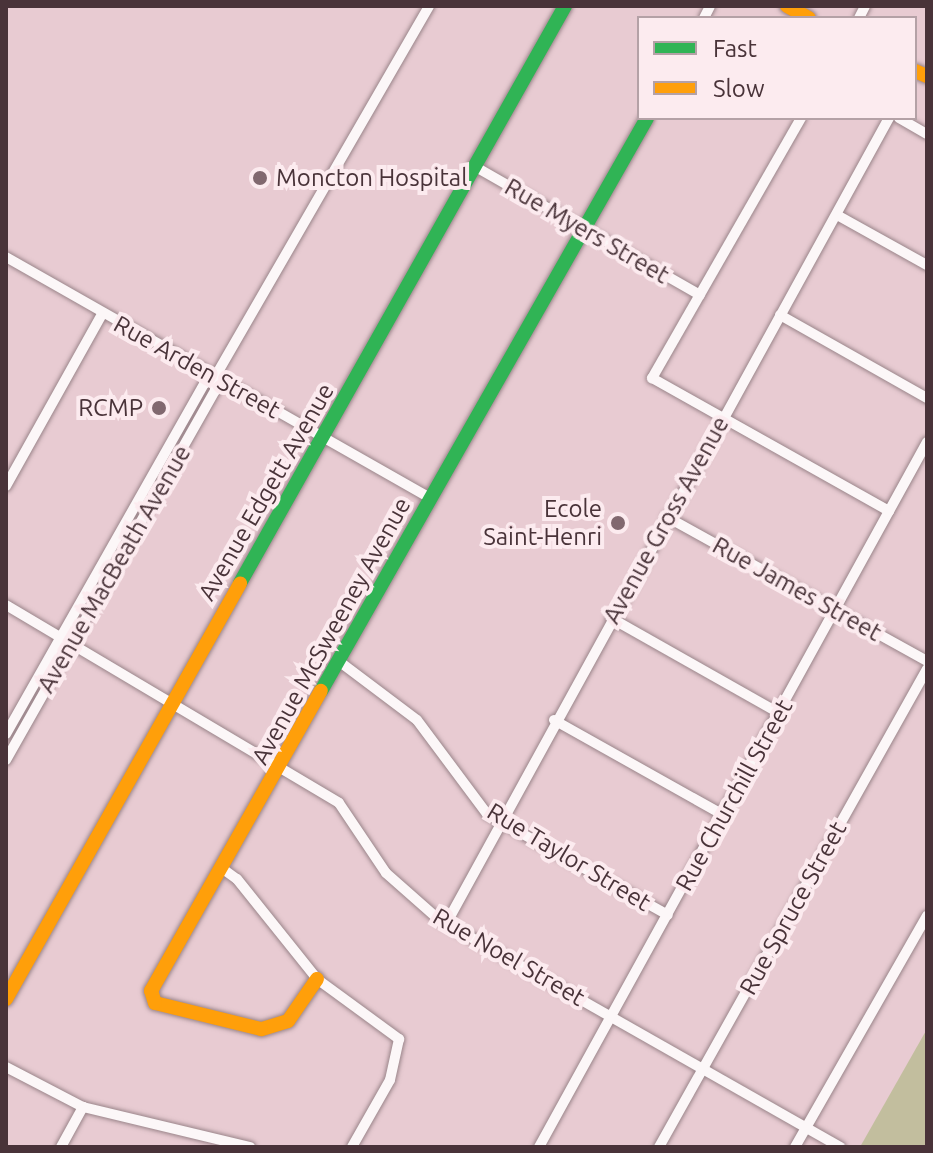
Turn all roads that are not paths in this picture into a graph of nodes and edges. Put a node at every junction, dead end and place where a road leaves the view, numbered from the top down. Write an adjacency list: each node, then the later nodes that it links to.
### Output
1 (429, 6): 18 (street, Avenue MacBeath Avenue)
2 (565, 6): 10 (street, Avenue Edgett Avenue)
3 (787, 6): 4 (street)
4 (805, 16)
5 (646, 120): 12 (street, Avenue McSweeney Avenue)
6 (800, 120): 15 (street)
7 (888, 120): 11 (street, Avenue Gross Avenue)
8 (902, 120): 9 (street)
9 (927, 134)
10 (474, 166): 12 (street, Rue Myers Street); 21 (street, Avenue Edgett Avenue)
11 (837, 215): 14 (street); 17 (street, Avenue Gross Avenue)
12 (584, 229): 15 (street, Rue Myers Street); 26 (street, Avenue McSweeney Avenue)
13 (6, 257): 16 (street, Rue Arden Street)
14 (927, 265)
15 (700, 295): 20 (street)
16 (102, 314): 18 (street, Rue Arden Street); 25 (street)
17 (780, 315): 19 (street); 20 (street, Avenue Gross Avenue)
18 (215, 377): 21 (street, Rue Arden Street); 23 (street, Avenue MacBeath Avenue); 24 (street, Avenue MacBeath Avenue)
19 (927, 398)
20 (724, 418): 27 (street); 28 (street, Avenue Gross Avenue)
21 (323, 436): 26 (street, Rue Arden Street); 37 (street, Avenue Edgett Avenue)
22 (927, 442): 27 (street, Rue Churchill Street)
23 (158, 465): 24 (street); 32 (street, Avenue MacBeath Avenue)
24 (169, 472): 33 (street, Avenue MacBeath Avenue)
25 (6, 486)
26 (431, 498): 35 (street, Avenue McSweeney Avenue)
27 (889, 511): 30 (street, Rue Churchill Street)
28 (667, 517): 30 (street, Rue James Street); 31 (street, Avenue Gross Avenue)
29 (6, 605): 32 (street, Rue Noel Street)
30 (837, 609): 34 (street, Rue James Street); 38 (street, Rue Churchill Street)
31 (611, 618): 38 (street); 39 (street, Avenue Gross Avenue)
32 (60, 638): 33 (street, Rue Noel Street); 40 (street, Avenue MacBeath Avenue)
33 (71, 644): 37 (street, Rue Noel Street); 41 (street, Avenue MacBeath Avenue)
34 (927, 661)
35 (340, 662): 42 (street, Avenue McSweeney Avenue); 44 (street, Rue Taylor Street)
36 (927, 669): 53 (street, Rue Spruce Street)
37 (172, 702): 42 (street, Rue Noel Street); 50 (street, Avenue Edgett Avenue)
38 (779, 713): 43 (street, Rue Churchill Street)
39 (554, 720): 43 (street); 44 (street, Avenue Gross Avenue)
40 (6, 734)
41 (6, 760)
42 (282, 766): 45 (street, Avenue McSweeney Avenue); 48 (street, Rue Noel Street)
43 (719, 812): 46 (street, Rue Churchill Street)
44 (499, 821): 46 (street, Rue Taylor Street); 48 (street, Avenue Gross Avenue)
45 (223, 869): 49 (street); 49 (street, Avenue McSweeney Avenue)
46 (668, 915): 51 (street, Rue Churchill Street)
47 (927, 916): 55 (street)
48 (446, 924): 51 (street, Rue Noel Street)
49 (317, 979): 58 (street)
50 (6, 999)
51 (612, 1017): 53 (street, Rue Noel Street); 59 (street, Rue Churchill Street)
52 (6, 1067): 54 (street)
53 (702, 1069): 55 (street, Rue Noel Street); 60 (street, Rue Spruce Street)
54 (83, 1107): 56 (street); 57 (street)
55 (806, 1128): 61 (street); 62 (street, Rue Noel Street)
56 (61, 1147)
57 (250, 1147)
58 (352, 1147)
59 (539, 1147)
60 (659, 1147)
61 (795, 1147)
62 (840, 1147)

